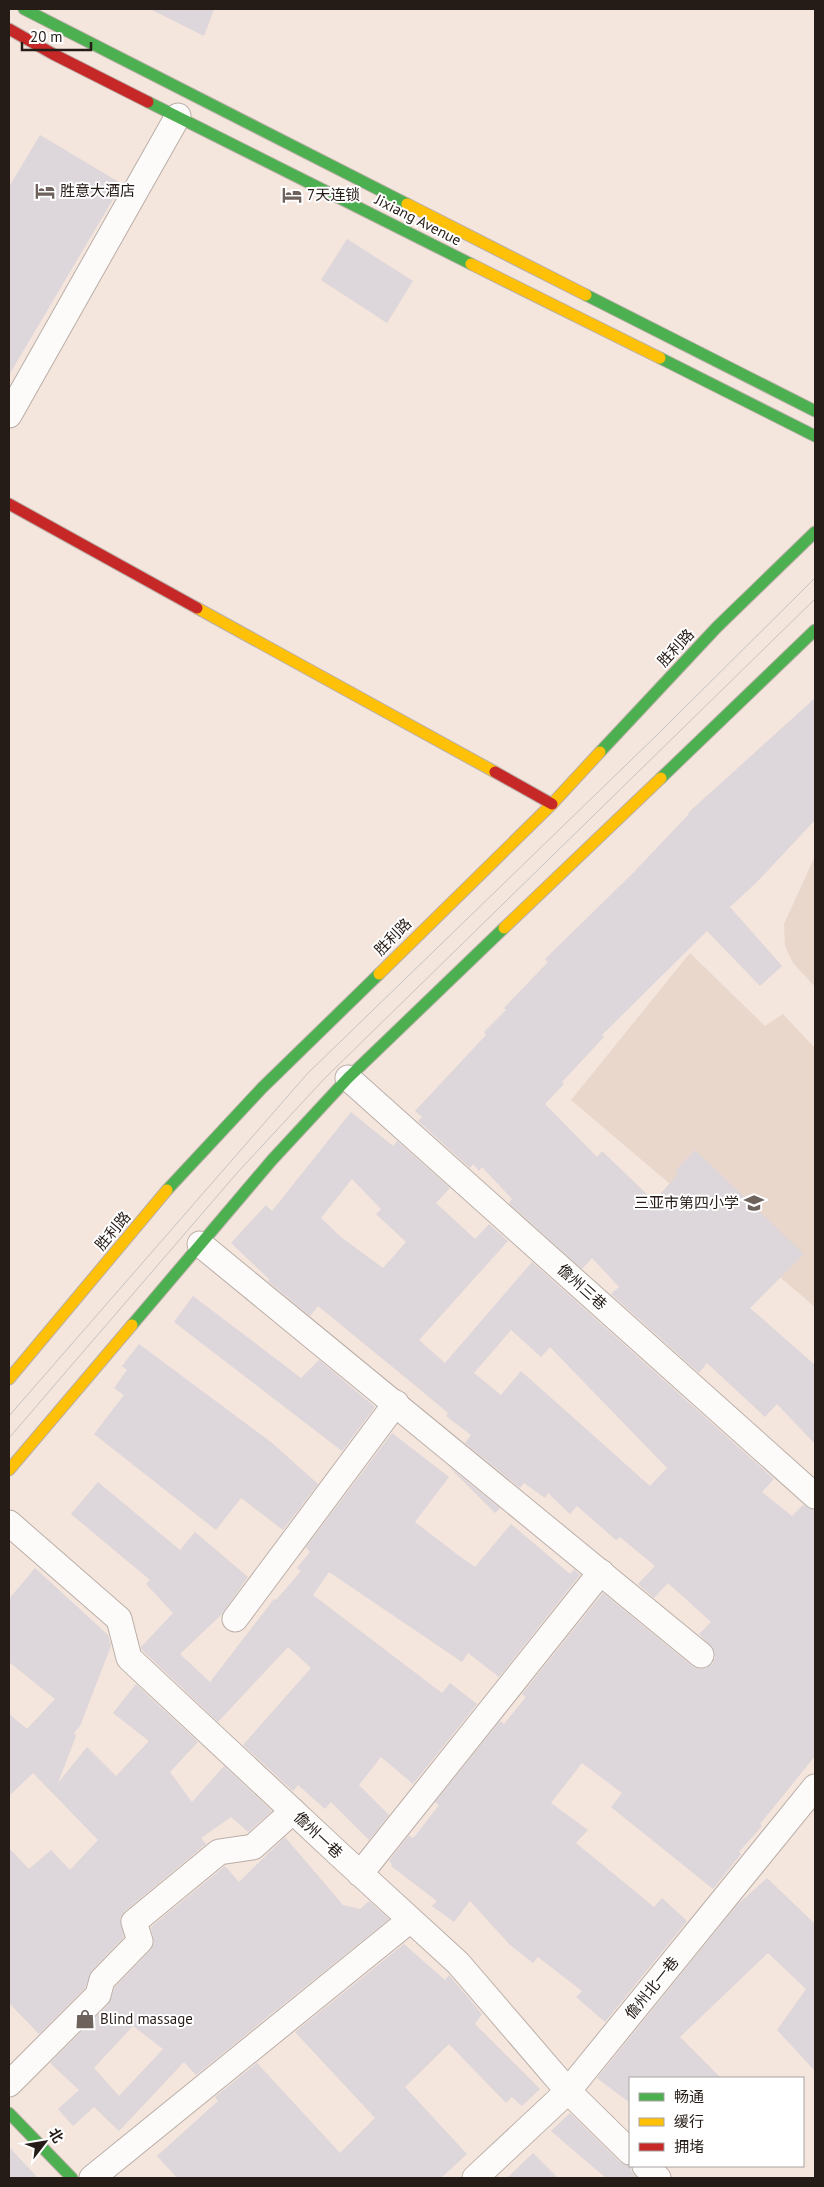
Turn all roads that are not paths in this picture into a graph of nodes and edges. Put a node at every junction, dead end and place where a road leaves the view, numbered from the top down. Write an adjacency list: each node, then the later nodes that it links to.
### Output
1 (24, 9): 4 (main road, Jixiang Avenue)
2 (9, 29): 3 (main road, Jixiang Avenue)
3 (178, 116): 5 (street); 6 (main road, Jixiang Avenue)
4 (815, 411)
5 (9, 415)
6 (815, 436)
7 (9, 504): 10 (main road)
8 (815, 532): 10 (main road, 胜利路)
9 (815, 630): 11 (main road)
10 (552, 804): 13 (main road, 胜利路)
11 (348, 1078): 12 (main road); 16 (street, 儋州三巷)
12 (200, 1244): 14 (street); 15 (main road)
13 (9, 1379)
14 (396, 1403): 18 (street); 19 (street)
15 (9, 1470)
16 (815, 1496)
17 (9, 1523): 22 (street, 儋州一巷)
18 (601, 1572): 20 (street); 23 (street)
19 (235, 1618)
20 (701, 1655)
21 (815, 1787): 26 (street, 儋州北一巷)
22 (293, 1811): 23 (street, 儋州一巷); 25 (street)
23 (360, 1874): 24 (street, 儋州一巷)
24 (410, 1920): 26 (street, 儋州一巷); 31 (street)
25 (9, 2084)
26 (568, 2091): 28 (street, 儋州一巷); 32 (street, 儋州北一巷)
27 (9, 2113): 30 (main road)
28 (629, 2151)
29 (646, 2167): 33 (street)
30 (72, 2178)
31 (92, 2178)
32 (475, 2178)
33 (658, 2178)

